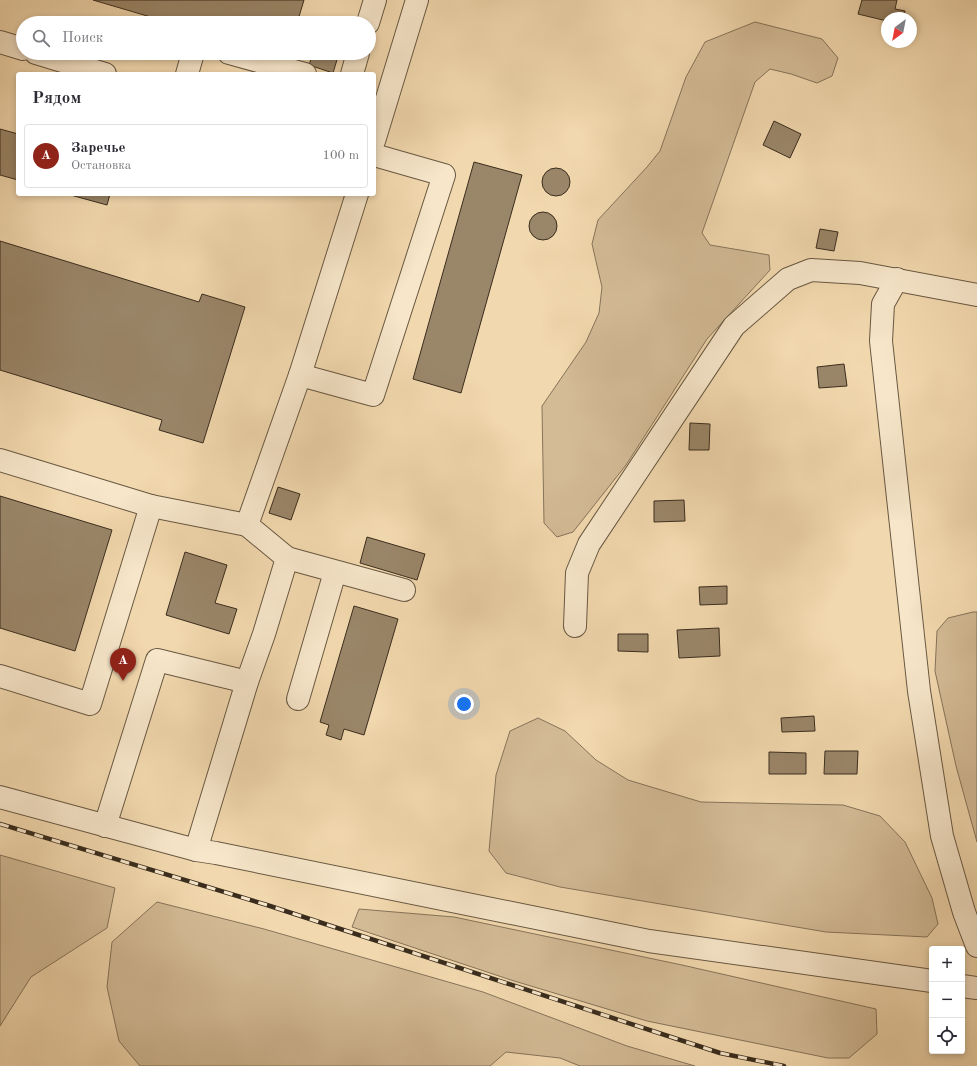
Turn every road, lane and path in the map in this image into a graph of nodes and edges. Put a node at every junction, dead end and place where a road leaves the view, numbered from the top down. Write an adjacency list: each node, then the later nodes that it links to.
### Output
1 (375, 0): 3 (street)
2 (418, 0): 14 (street)
3 (370, 16)
4 (0, 42): 5 (street)
5 (16, 47)
6 (59, 60): 10 (street)
7 (191, 60): 11 (street)
8 (254, 60): 12 (street)
9 (356, 60): 13 (street)
10 (98, 72)
11 (187, 72)
12 (298, 72)
13 (353, 72)
14 (376, 130)
15 (376, 156): 19 (street)
16 (356, 196): 19 (street)
17 (897, 279): 18 (street); 26 (street); 33 (street)
18 (977, 295)
19 (300, 375): 22 (street)
20 (0, 460): 21 (street)
21 (151, 506): 22 (street); 27 (street)
22 (247, 525): 23 (street)
23 (287, 558): 24 (street); 28 (street)
24 (335, 572): 25 (street); 29 (street)
25 (404, 590)
26 (575, 626)
27 (0, 676)
28 (247, 682): 31 (street); 32 (street)
29 (298, 699)
30 (0, 797): 31 (street)
31 (105, 826): 32 (street)
32 (196, 850): 34 (street)
33 (977, 946)
34 (929, 981)
35 (965, 986): 36 (street)
36 (977, 988)

